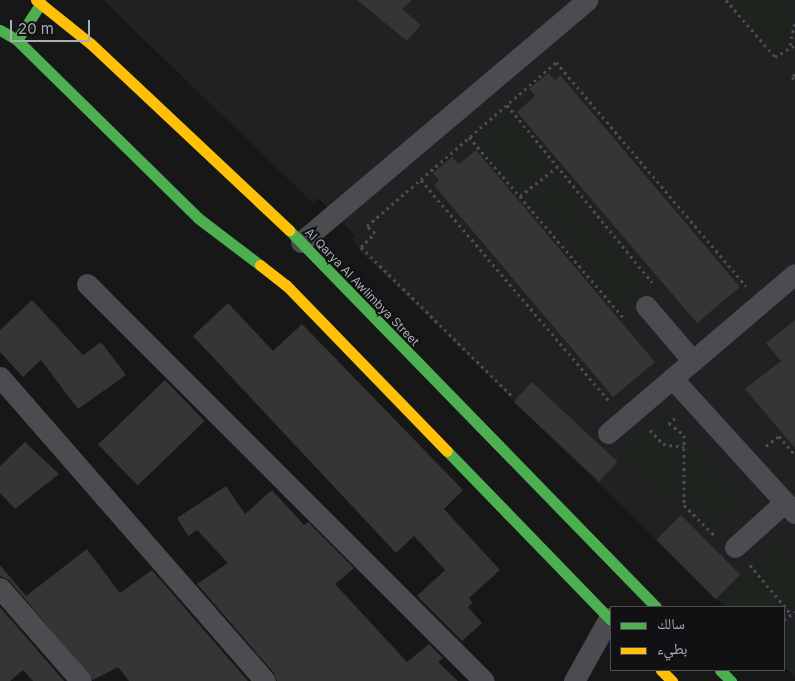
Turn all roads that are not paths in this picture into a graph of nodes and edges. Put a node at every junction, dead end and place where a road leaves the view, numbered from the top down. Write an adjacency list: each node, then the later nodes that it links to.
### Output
1 (587, 0): 5 (street)
2 (38, 1): 4 (main road); 5 (main road, Al Qarya Al Awlimbya Street)
3 (0, 30): 4 (main road)
4 (16, 40): 17 (main road)
5 (301, 242): 16 (main road, Al Qarya Al Awlimbya Street)
6 (795, 274): 9 (street)
7 (87, 284): 22 (street)
8 (646, 306): 9 (street)
9 (693, 360): 11 (street)
10 (0, 377): 21 (street)
11 (672, 378): 12 (street); 13 (street)
12 (608, 433)
13 (790, 507): 14 (street)
14 (735, 547)
15 (0, 588): 20 (street)
16 (655, 606)
17 (610, 619): 23 (street)
18 (662, 671): 24 (main road)
19 (721, 671): 25 (main road)
20 (81, 681)
21 (265, 681)
22 (484, 681)
23 (574, 681)
24 (672, 681)
25 (731, 681)

